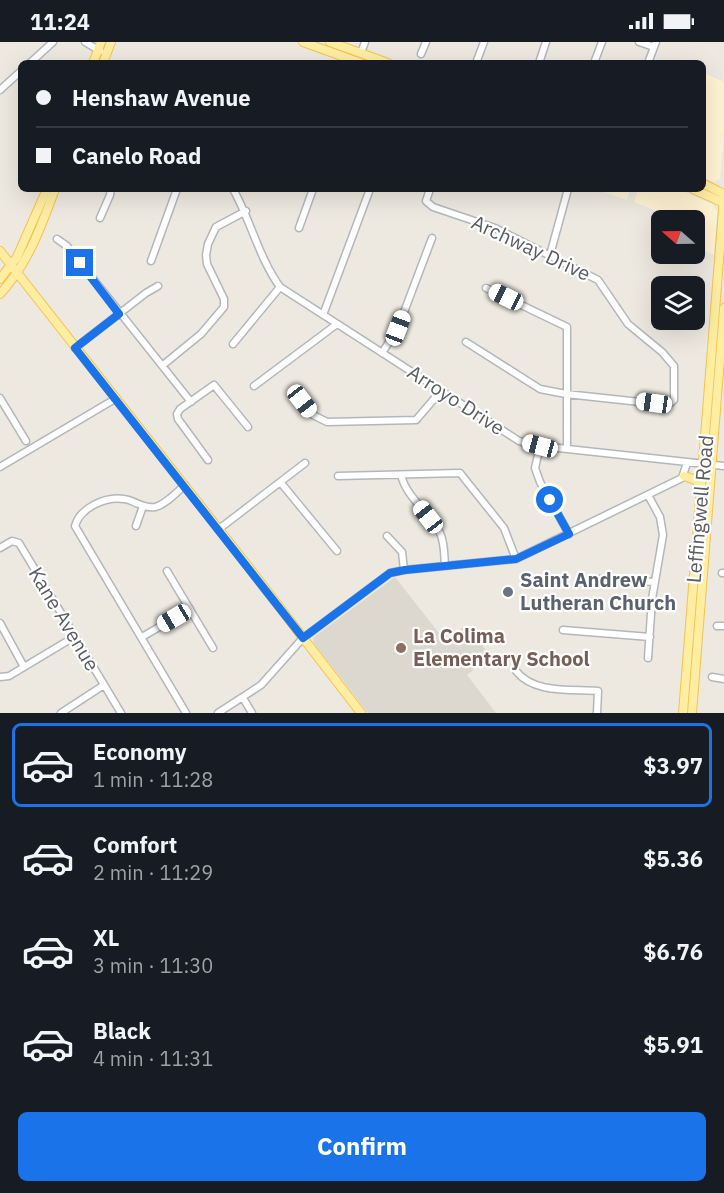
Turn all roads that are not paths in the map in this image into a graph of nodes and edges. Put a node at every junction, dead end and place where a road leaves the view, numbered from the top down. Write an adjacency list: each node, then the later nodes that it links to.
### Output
1 (53, 42): 17 (street)
2 (85, 42): 13 (street)
3 (111, 42): 15 (main road)
4 (330, 42): 14 (main road)
5 (365, 42): 14 (street)
6 (426, 42): 16 (street)
7 (484, 42): 21 (street)
8 (546, 42): 22 (street)
9 (602, 42): 23 (street)
10 (639, 42): 12 (street)
11 (307, 43): 19 (main road)
12 (655, 44): 24 (street)
13 (99, 46): 15 (street)
14 (361, 53): 20 (main road)
15 (106, 54): 18 (main road)
16 (421, 54)
17 (33, 60)
18 (104, 60)
19 (353, 60)
20 (380, 60)
21 (477, 60)
22 (540, 60)
23 (595, 60)
24 (649, 60)
25 (18, 74): 26 (street)
26 (0, 90)
27 (706, 185): 38 (main road)
28 (46, 192): 48 (main road)
29 (54, 192): 49 (main road)
30 (110, 192): 41 (street)
31 (176, 192): 47 (street)
32 (235, 192): 40 (street, Arroyo Drive)
33 (312, 192): 42 (street)
34 (369, 192): 57 (street)
35 (428, 192): 46 (street, Archway Drive)
36 (567, 192): 46 (street)
37 (700, 192): 39 (main road)
38 (724, 196): 39 (main road, Leffingwell Road)
39 (724, 203): 78 (main road, Leffingwell Road)
40 (246, 211): 52 (street, Arroyo Drive); 63 (street)
41 (100, 218)
42 (298, 228)
43 (432, 238): 62 (street)
44 (57, 239): 56 (street)
45 (0, 250): 48 (main road)
46 (550, 255): 66 (street, Archway Drive)
47 (151, 261)
48 (11, 266): 49 (main road); 50 (main road)
49 (17, 273): 54 (main road); 61 (main road)
50 (0, 279)
51 (158, 286): 56 (street)
52 (280, 287): 57 (street, Arroyo Drive); 60 (street)
53 (486, 288): 66 (street)
54 (0, 294)
55 (724, 308): 78 (main road, Leffingwell Road)
56 (119, 314): 61 (street); 63 (street)
57 (323, 315): 58 (street, Arroyo Drive)
58 (337, 324): 62 (street, Arroyo Drive); 64 (street)
59 (466, 342): 66 (street)
60 (233, 344)
61 (75, 348): 68 (main road)
62 (382, 353): 65 (street, Arroyo Drive)
63 (163, 365): 70 (street)
64 (254, 386)
65 (440, 392): 69 (street); 73 (street, Arroyo Drive)
66 (566, 394): 74 (street)
67 (0, 398): 72 (street)
68 (115, 399): 80 (street); 85 (main road)
69 (302, 401)
70 (191, 402): 71 (street); 75 (street)
71 (248, 427)
72 (26, 441)
73 (540, 446): 74 (street, Arroyo Drive); 91 (street)
74 (567, 449): 77 (street, Arroyo Drive)
75 (208, 460)
76 (305, 463): 84 (street)
77 (687, 463): 78 (street, Arroyo Drive); 83 (street)
78 (707, 465): 79 (street, Arroyo Drive); 86 (main road, Leffingwell Road); 125 (main road, Leffingwell Road)
79 (724, 466)
80 (0, 467)
81 (401, 475): 82 (street); 95 (street); 96 (street)
82 (338, 476)
83 (684, 476): 86 (main road); 87 (street)
84 (281, 483): 90 (street); 94 (street)
85 (185, 485): 88 (street); 90 (main road)
86 (701, 490): 124 (main road, Leffingwell Road)
87 (648, 495): 91 (street); 100 (street)
88 (143, 506): 89 (street); 105 (street)
89 (136, 526)
90 (219, 529): 107 (main road)
91 (569, 534): 95 (street)
92 (387, 536): 97 (street)
93 (0, 548): 104 (street, Kane Avenue)
94 (337, 552)
95 (516, 559): 96 (street)
96 (445, 566): 97 (street)
97 (405, 570): 107 (street)
98 (167, 571): 101 (street)
99 (588, 581): 100 (street)
100 (655, 582): 106 (street)
101 (190, 609): 105 (street); 108 (street)
102 (0, 623): 110 (street)
103 (563, 630): 106 (street)
104 (74, 637): 110 (street); 115 (street, Kane Avenue)
105 (142, 637): 119 (street)
106 (650, 637): 109 (street)
107 (303, 638): 116 (street); 122 (main road)
108 (213, 648)
109 (648, 658)
110 (24, 667): 112 (street)
111 (516, 671): 123 (street)
112 (0, 677)
113 (712, 677): 114 (street)
114 (724, 679)
115 (104, 685): 117 (street); 118 (street, Kane Avenue)
116 (243, 698): 120 (street); 121 (street)
117 (61, 713)
118 (121, 713)
119 (186, 713)
120 (218, 713)
121 (252, 713)
122 (361, 713)
123 (597, 713)
124 (683, 713)
125 (692, 713)

